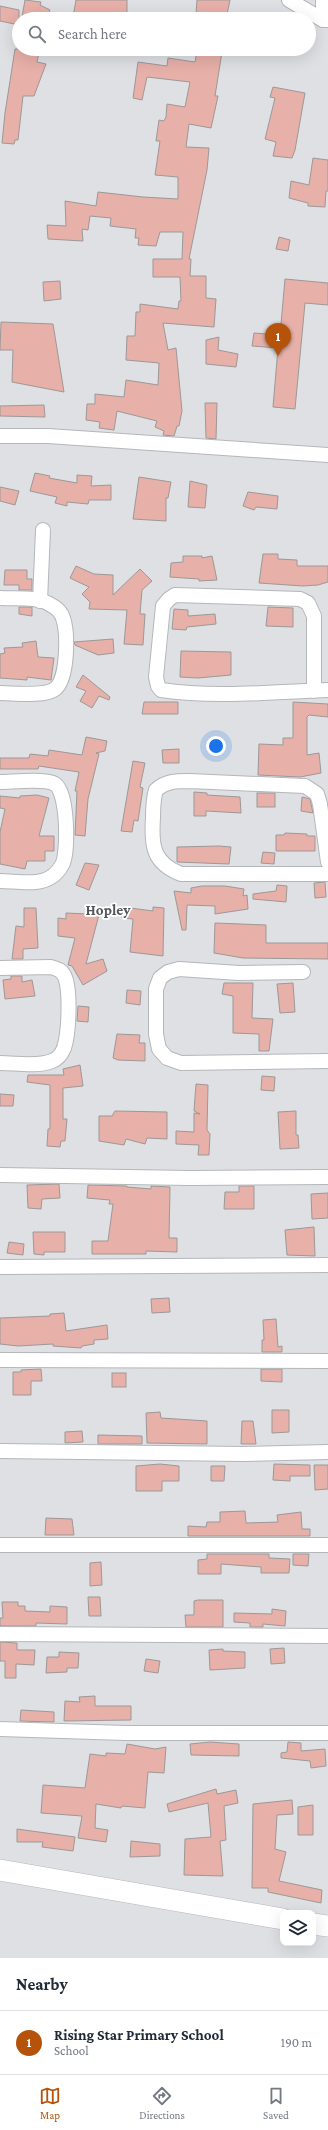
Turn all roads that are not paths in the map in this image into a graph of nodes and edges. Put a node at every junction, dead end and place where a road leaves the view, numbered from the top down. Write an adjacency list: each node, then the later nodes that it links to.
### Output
1 (289, 0): 3 (street)
2 (323, 0): 5 (street)
3 (311, 12)
4 (316, 15): 5 (street)
5 (325, 20)
6 (0, 436): 7 (street)
7 (328, 455)
8 (43, 530): 10 (street)
9 (0, 598): 10 (street)
10 (40, 601): 13 (street)
11 (314, 690): 11 (street); 12 (street)
12 (328, 690)
13 (0, 693)
14 (0, 782): 17 (street)
15 (328, 862): 16 (street)
16 (328, 874)
17 (0, 881)
18 (0, 968): 21 (street)
19 (303, 972): 20 (street)
20 (328, 1061)
21 (0, 1063)
22 (0, 1175): 23 (street)
23 (328, 1177)
24 (328, 1265): 25 (street)
25 (0, 1267)
26 (0, 1360): 27 (street)
27 (328, 1361)
28 (0, 1451): 29 (street)
29 (328, 1452)
30 (0, 1545): 31 (street)
31 (328, 1546)
32 (0, 1634): 33 (street)
33 (328, 1636)
34 (0, 1730): 35 (street)
35 (328, 1733)
36 (0, 1870): 37 (main road)
37 (280, 1918)
38 (316, 1924): 39 (main road)
39 (328, 1926)

